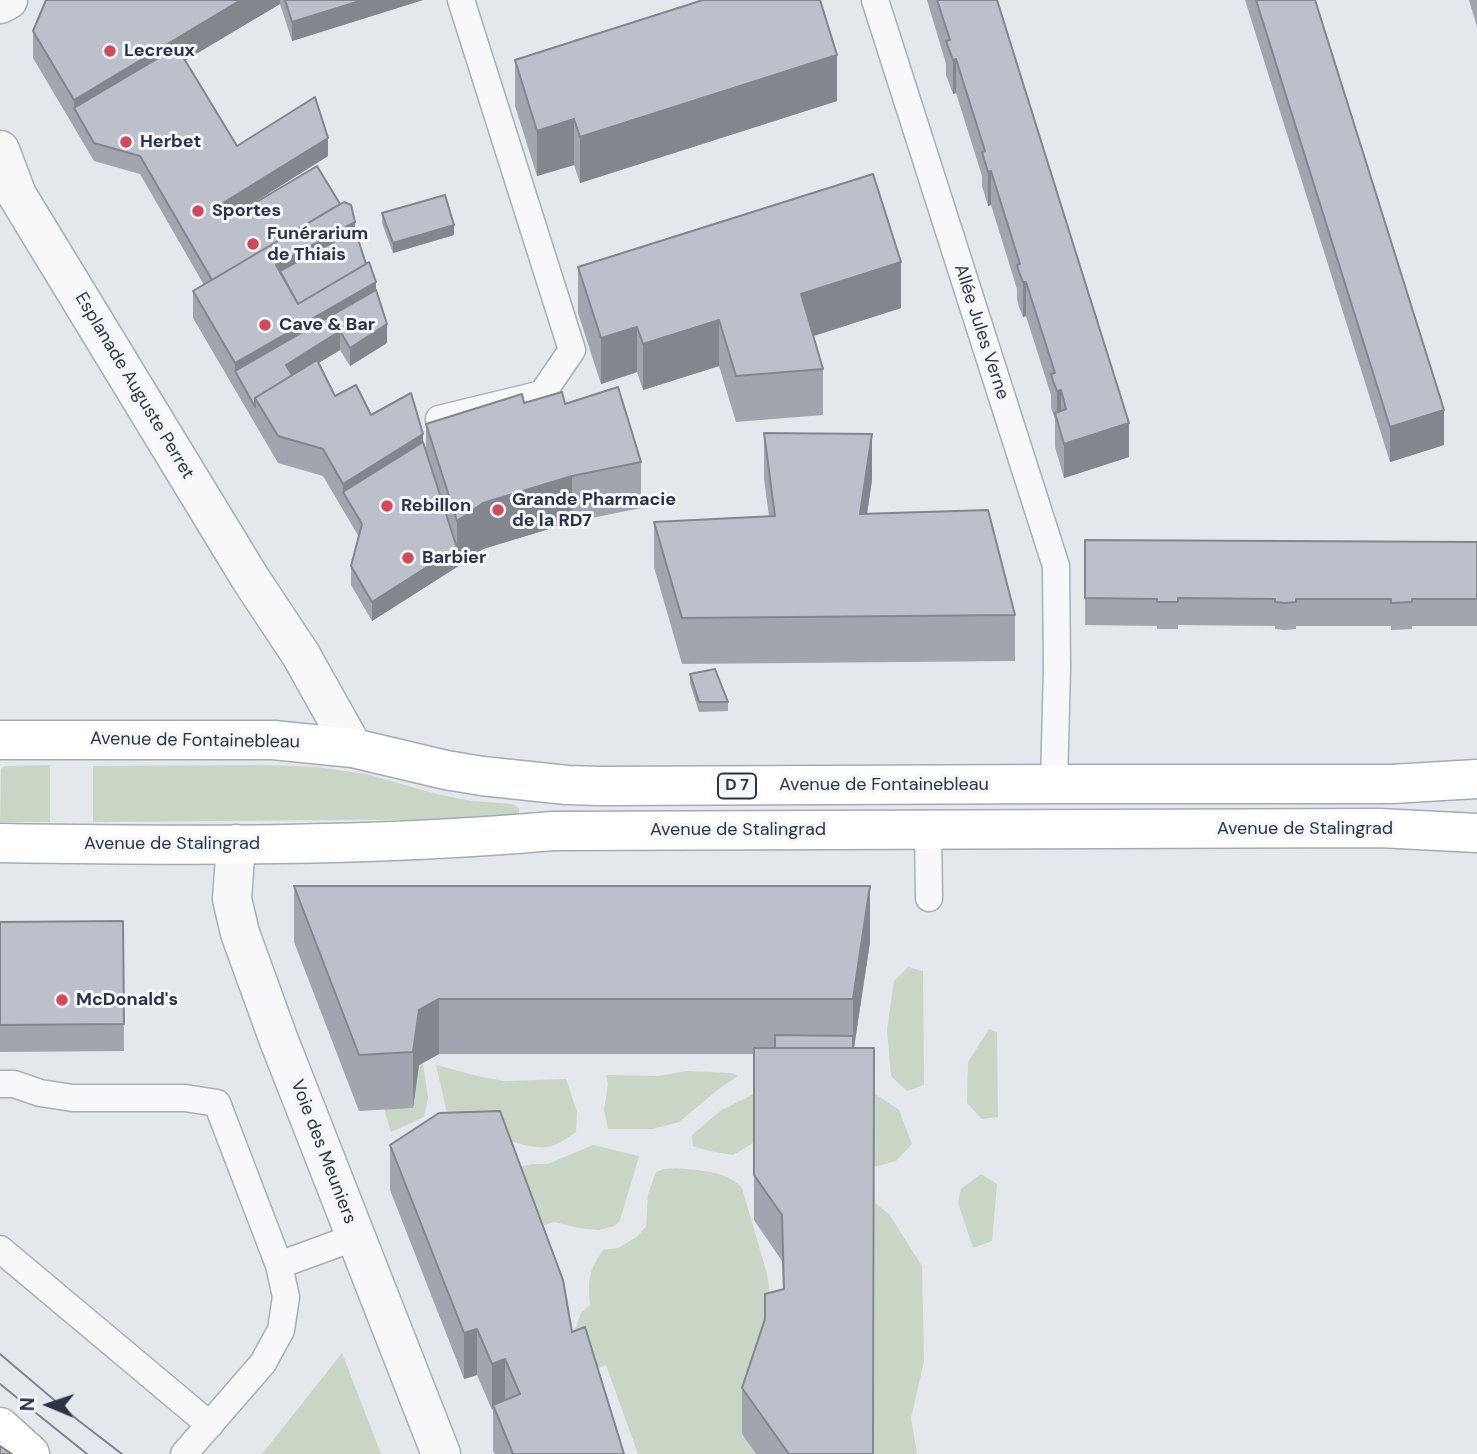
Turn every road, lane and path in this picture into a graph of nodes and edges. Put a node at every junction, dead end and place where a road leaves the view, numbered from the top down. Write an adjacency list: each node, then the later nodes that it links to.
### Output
1 (8, 0): 4 (street)
2 (461, 0): 7 (lane)
3 (875, 0): 11 (lane, Allée Jules Verne)
4 (0, 4)
5 (0, 150): 6 (street, Esplanade Auguste Perret)
6 (8, 195): 9 (street, Esplanade Auguste Perret)
7 (439, 419)
8 (0, 740): 9 (main road, Avenue de Fontainebleau / D 7)
9 (353, 748): 11 (main road, Avenue de Fontainebleau / D 7)
10 (1477, 779): 11 (main road, Avenue de Fontainebleau / D 7)
11 (1054, 784)
12 (928, 830): 13 (main road, Avenue de Stalingrad); 15 (main road, Avenue de Stalingrad); 16 (lane)
13 (1477, 833)
14 (0, 843): 15 (main road, Avenue de Stalingrad)
15 (236, 844): 18 (street, Voie des Meuniers)
16 (929, 898)
17 (0, 1084): 20 (lane)
18 (356, 1237): 20 (lane); 25 (street, Voie des Meuniers)
19 (0, 1249): 21 (lane)
20 (279, 1265): 21 (lane)
21 (210, 1425): 24 (lane)
22 (0, 1427): 23 (main road)
23 (30, 1454)
24 (184, 1454)
25 (441, 1454)

